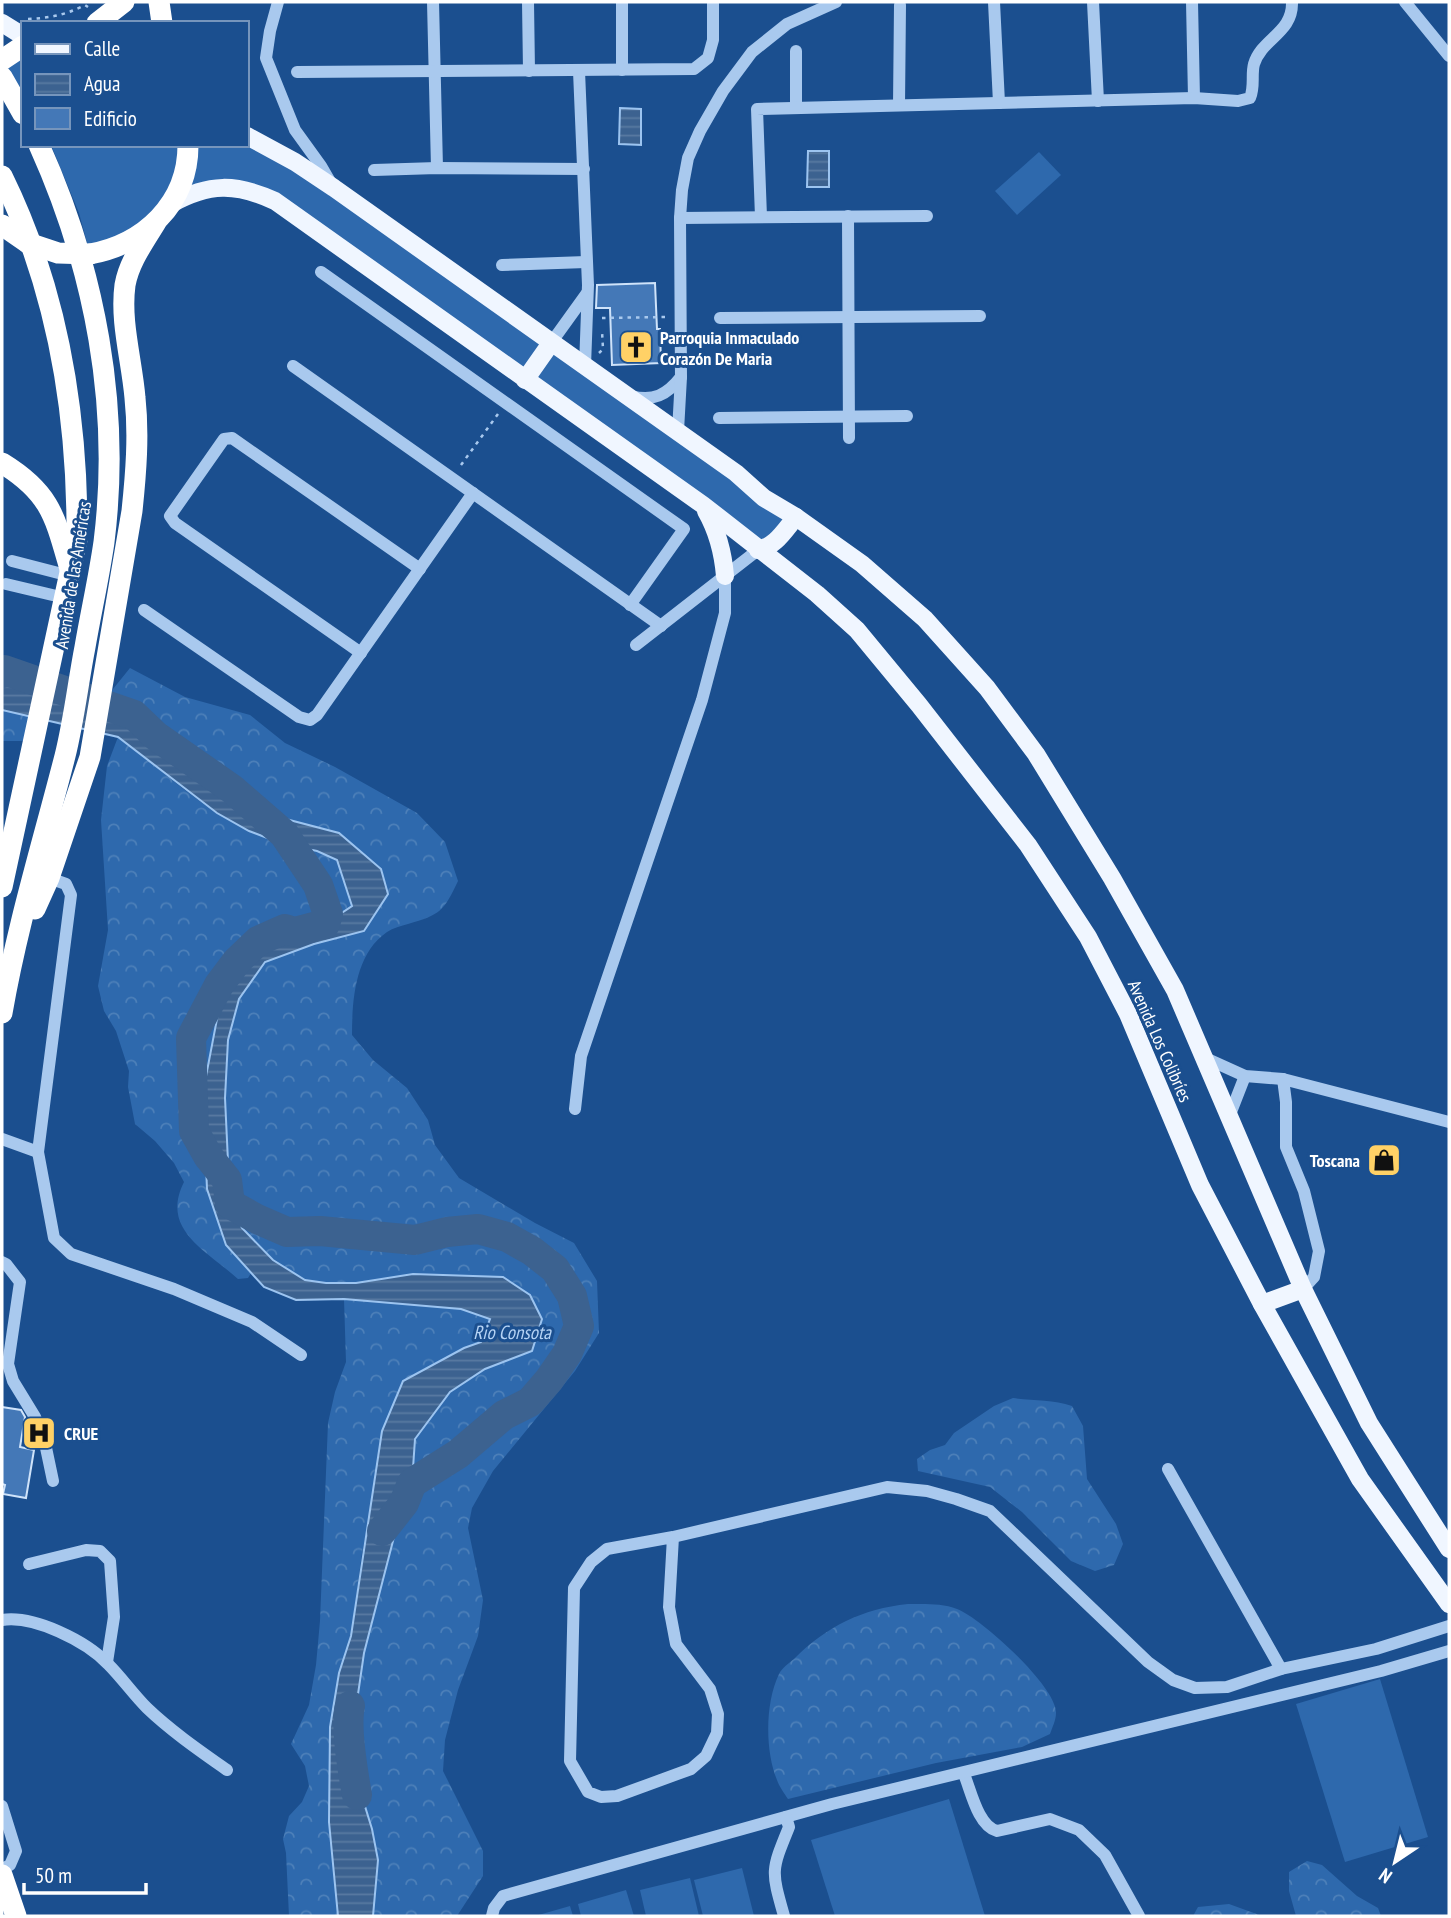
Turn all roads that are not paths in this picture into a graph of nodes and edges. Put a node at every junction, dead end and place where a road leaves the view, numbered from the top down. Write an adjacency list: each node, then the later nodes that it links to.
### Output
1 (124, 2): 15 (highway)
2 (159, 2): 16 (highway)
3 (278, 2): 42 (street)
4 (433, 2): 27 (street)
5 (528, 2): 24 (street)
6 (622, 2): 23 (street)
7 (713, 2): 23 (street)
8 (836, 2): 47 (street)
9 (994, 2): 31 (street)
10 (1093, 2): 30 (street)
11 (1192, 2): 29 (street)
12 (1292, 2): 29 (street)
13 (1405, 2): 21 (street)
14 (900, 5): 32 (street)
15 (100, 21)
16 (162, 21)
17 (2, 23): 18 (main road)
18 (21, 26)
19 (21, 47): 22 (highway)
20 (796, 51): 33 (street)
21 (1449, 56)
22 (2, 60)
23 (622, 70): 25 (street)
24 (529, 71): 25 (street); 27 (street)
25 (579, 71): 39 (street)
26 (297, 72): 27 (street)
27 (434, 73): 38 (street)
28 (2, 77): 34 (highway)
29 (1194, 98): 30 (street)
30 (1098, 101): 31 (street)
31 (999, 103): 32 (street)
32 (899, 105): 33 (street)
33 (796, 108): 46 (street)
34 (21, 110)
35 (248, 137): 42 (main road, Avenida Los Colibríes)
36 (40, 147): 88 (highway, Avenida de las Américas)
37 (188, 147): 43 (highway)
38 (437, 168): 39 (street); 40 (street)
39 (584, 169): 50 (street)
40 (374, 170)
41 (2, 176): 75 (highway, Avenida de las Américas)
42 (334, 188): 57 (main road, Avenida Los Colibríes)
43 (172, 204): 48 (highway); 61 (main road, Avenida Los Colibríes)
44 (848, 216): 45 (street); 46 (street); 54 (street)
45 (927, 216)
46 (761, 217): 47 (street)
47 (680, 218): 60 (street)
48 (156, 222): 49 (highway, bridge); 86 (highway)
49 (2, 225)
50 (586, 262): 51 (street); 53 (street)
51 (502, 265)
52 (321, 272): 79 (street)
53 (587, 292): 57 (street); 59 (street)
54 (848, 316): 55 (street); 56 (street); 64 (street)
55 (980, 316)
56 (720, 318)
57 (551, 342): 59 (main road, Avenida Los Colibríes); 61 (main road)
58 (293, 366): 69 (street)
59 (585, 366): 62 (main road, Avenida Los Colibríes)
60 (681, 377): 62 (street); 66 (street)
61 (526, 380): 70 (main road, Avenida Los Colibríes)
62 (627, 396): 66 (main road, Avenida Los Colibríes)
63 (907, 416): 64 (street)
64 (849, 417): 65 (street); 67 (street)
65 (719, 418)
66 (678, 431): 71 (main road, Avenida Los Colibríes)
67 (849, 438)
68 (2, 463): 75 (highway)
69 (473, 494): 74 (street); 79 (street)
70 (703, 505): 72 (main road, Avenida Los Colibríes); 76 (main road)
71 (796, 517): 72 (main road); 90 (main road, Avenida Los Colibríes)
72 (758, 550): 76 (street); 100 (main road, Avenida Los Colibríes)
73 (12, 561): 75 (street)
74 (420, 569): 83 (street); 83 (street)
75 (70, 573): 78 (highway, Avenida de las Américas)
76 (725, 576): 81 (street); 93 (street)
77 (6, 584): 78 (street)
78 (65, 598): 84 (highway, Avenida de las Américas)
79 (630, 605): 81 (street)
80 (144, 610): 83 (street)
81 (661, 626): 82 (street)
82 (636, 645)
83 (361, 653)
84 (17, 821): 85 (street); 87 (highway, Avenida de las Américas)
85 (2, 836)
86 (49, 878): 88 (highway); 97 (street)
87 (2, 887)
88 (11, 962): 89 (highway, Avenida de las Américas)
89 (2, 1013)
90 (1203, 1057): 91 (street); 94 (main road, Avenida Los Colibríes)
91 (1245, 1076): 92 (street); 94 (street)
92 (1283, 1079): 95 (street); 99 (street)
93 (575, 1109)
94 (1229, 1117): 99 (main road, Avenida Los Colibríes)
95 (1449, 1122)
96 (2, 1139): 97 (street)
97 (38, 1152): 101 (street)
98 (2, 1262): 103 (street)
99 (1303, 1289): 100 (main road); 105 (main road, Avenida Los Colibríes)
100 (1262, 1304): 107 (main road, Avenida Los Colibríes)
101 (301, 1355)
102 (1168, 1469): 112 (street)
103 (53, 1481)
104 (673, 1537): 104 (street); 112 (street)
105 (1449, 1549)
106 (29, 1564): 111 (street)
107 (1449, 1604)
108 (2, 1620): 111 (street)
109 (1449, 1626): 112 (street)
110 (1449, 1651): 114 (street)
111 (107, 1662): 113 (street)
112 (1281, 1669)
113 (227, 1770)
114 (964, 1774): 116 (street); 122 (street)
115 (2, 1806): 117 (street)
116 (786, 1817): 120 (street); 121 (street)
117 (2, 1869)
118 (2, 1875): 119 (highway)
119 (16, 1916)
120 (492, 1916)
121 (784, 1916)
122 (1139, 1916)

